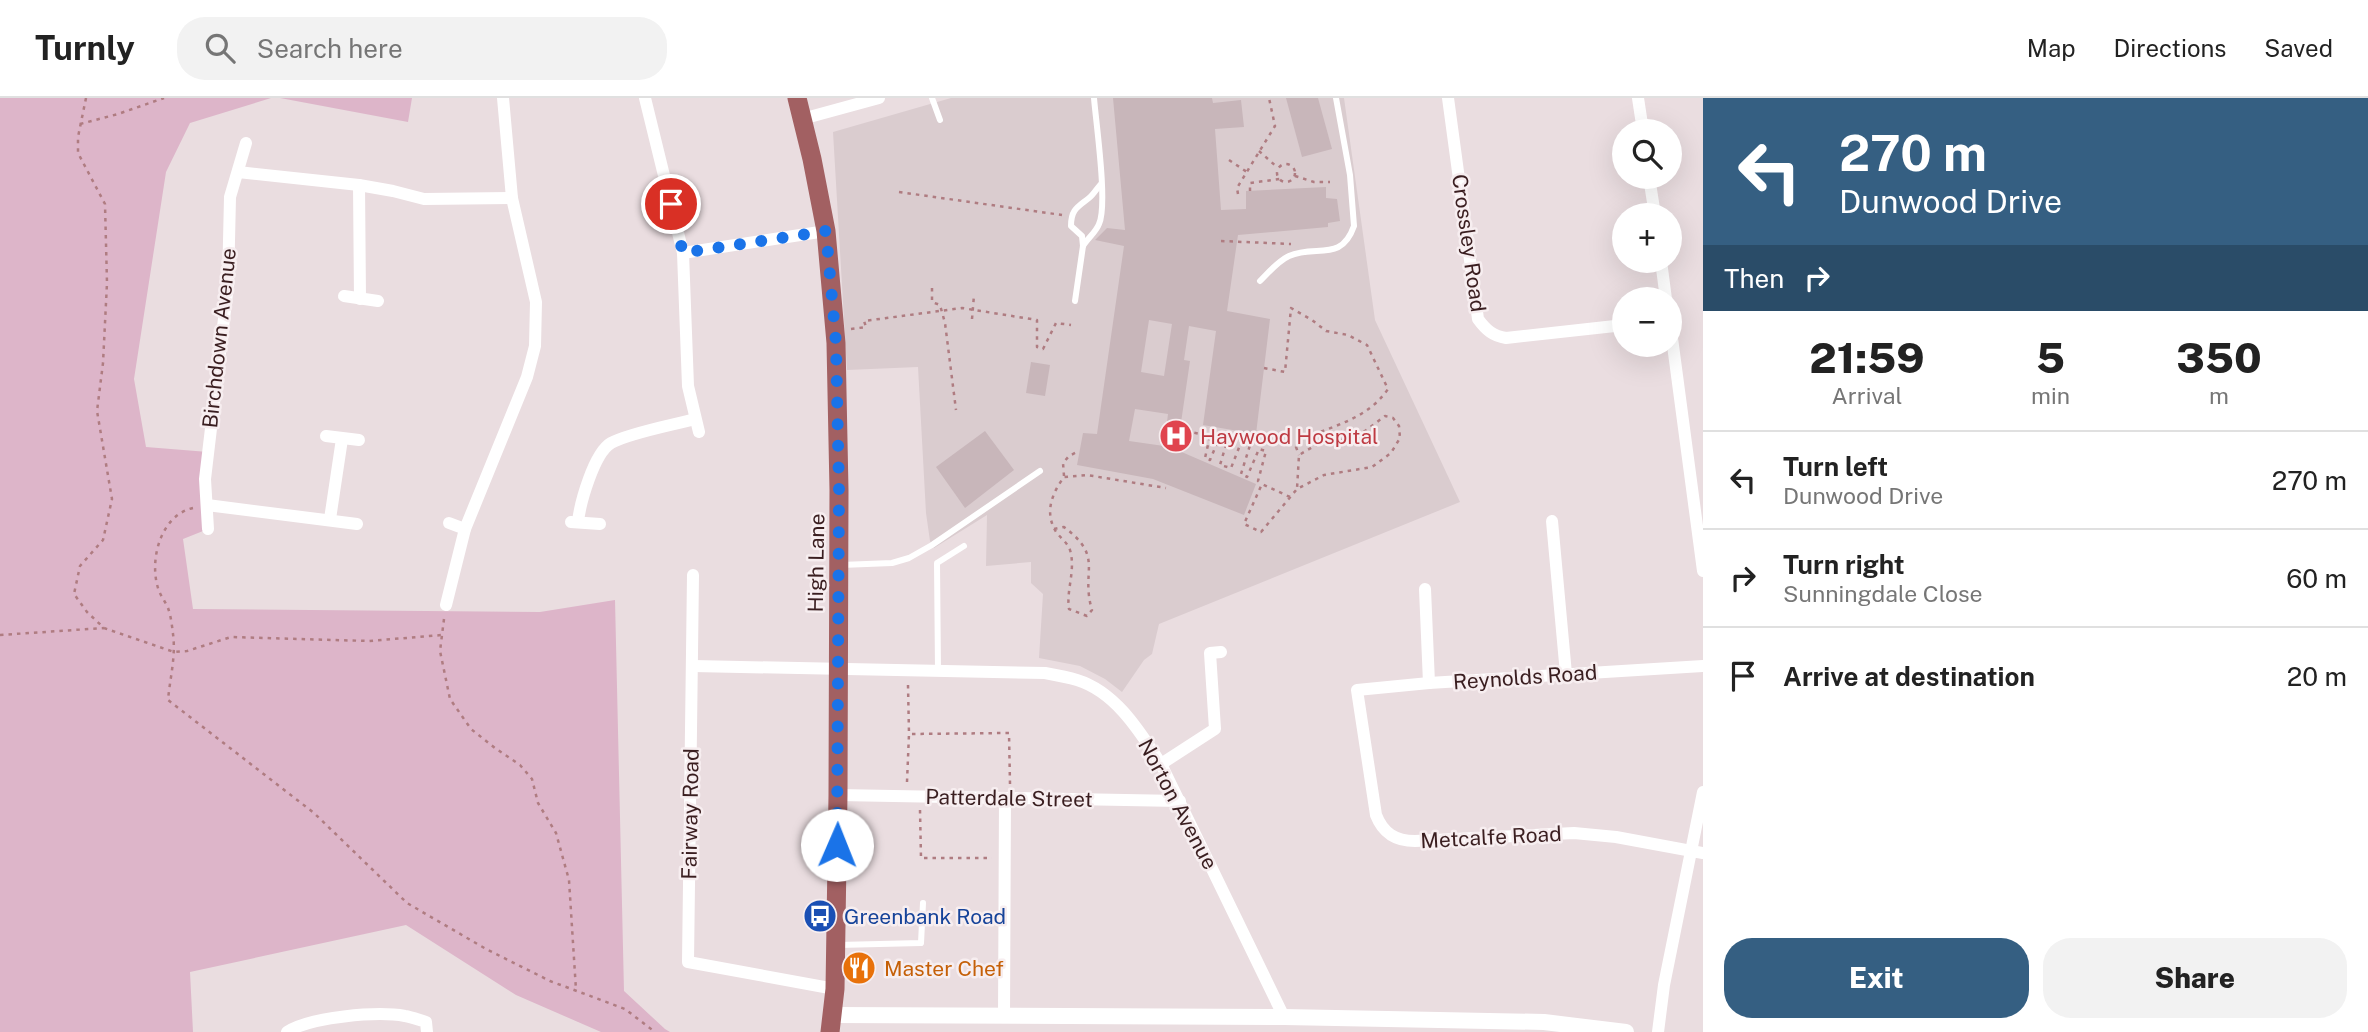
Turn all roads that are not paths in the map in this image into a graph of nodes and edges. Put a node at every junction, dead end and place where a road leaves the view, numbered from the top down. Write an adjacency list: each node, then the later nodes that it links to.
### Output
1 (503, 98): 17 (street)
2 (645, 98): 20 (street)
3 (797, 98): 10 (main road, High Lane)
4 (880, 98): 10 (street)
5 (932, 98): 12 (lane)
6 (1094, 98): 15 (lane)
7 (1336, 98): 21 (lane)
8 (1448, 98): 26 (street, Crossley Road)
9 (1638, 98): 11 (street)
10 (802, 119): 18 (main road, High Lane)
11 (1641, 119)
12 (940, 120)
13 (246, 144): 14 (street, Birchdown Avenue)
14 (239, 172): 16 (street); 32 (street, Birchdown Avenue)
15 (1101, 183): 19 (lane); 19 (lane)
16 (359, 186): 17 (street); 23 (street)
17 (512, 198): 39 (street)
18 (826, 231): 20 (street); 41 (main road, High Lane)
19 (1083, 246): 25 (lane)
20 (683, 253): 37 (street)
21 (1260, 281)
22 (344, 296): 23 (street)
23 (360, 299): 24 (street)
24 (378, 301)
25 (1075, 301)
26 (1612, 326)
27 (1675, 357): 42 (street)
28 (326, 436): 29 (street)
29 (342, 439): 30 (street); 33 (street)
30 (359, 440)
31 (1040, 471): 41 (lane)
32 (207, 505): 33 (street); 38 (street, Birchdown Avenue)
33 (330, 519): 36 (street)
34 (1552, 521): 51 (street)
35 (449, 523): 39 (street)
36 (357, 524)
37 (600, 524)
38 (208, 529)
39 (465, 529): 45 (street)
40 (964, 546): 50 (lane)
41 (839, 565): 49 (main road, High Lane)
42 (1703, 571)
43 (693, 575): 47 (street, Fairway Road)
44 (1425, 589): 52 (street)
45 (446, 605)
46 (1221, 652): 54 (street)
47 (693, 666): 49 (street, Norton Avenue); 62 (street, Fairway Road)
48 (1703, 666): 51 (street, Reynolds Road)
49 (837, 669): 50 (street, Norton Avenue); 56 (main road, High Lane)
50 (938, 670): 54 (street, Norton Avenue)
51 (1566, 674): 52 (street, Reynolds Road)
52 (1429, 683): 53 (street, Reynolds Road)
53 (1358, 701): 59 (street, Metcalfe Road)
54 (1161, 764): 58 (street, Norton Avenue)
55 (1703, 792): 59 (street)
56 (838, 795): 57 (street, Patterdale Street); 61 (main road, High Lane)
57 (1008, 798): 58 (street, Patterdale Street); 63 (street)
58 (1180, 801): 64 (street, Norton Avenue)
59 (1697, 852): 69 (street)
60 (923, 903): 61 (lane)
61 (836, 945): 62 (main road, High Lane)
62 (835, 989): 65 (main road, High Lane)
63 (1004, 1016): 64 (street); 65 (street)
64 (1284, 1017): 68 (street)
65 (831, 1023)
66 (287, 1032): 67 (street)
67 (427, 1032)
68 (1626, 1032)
69 (1658, 1032)

